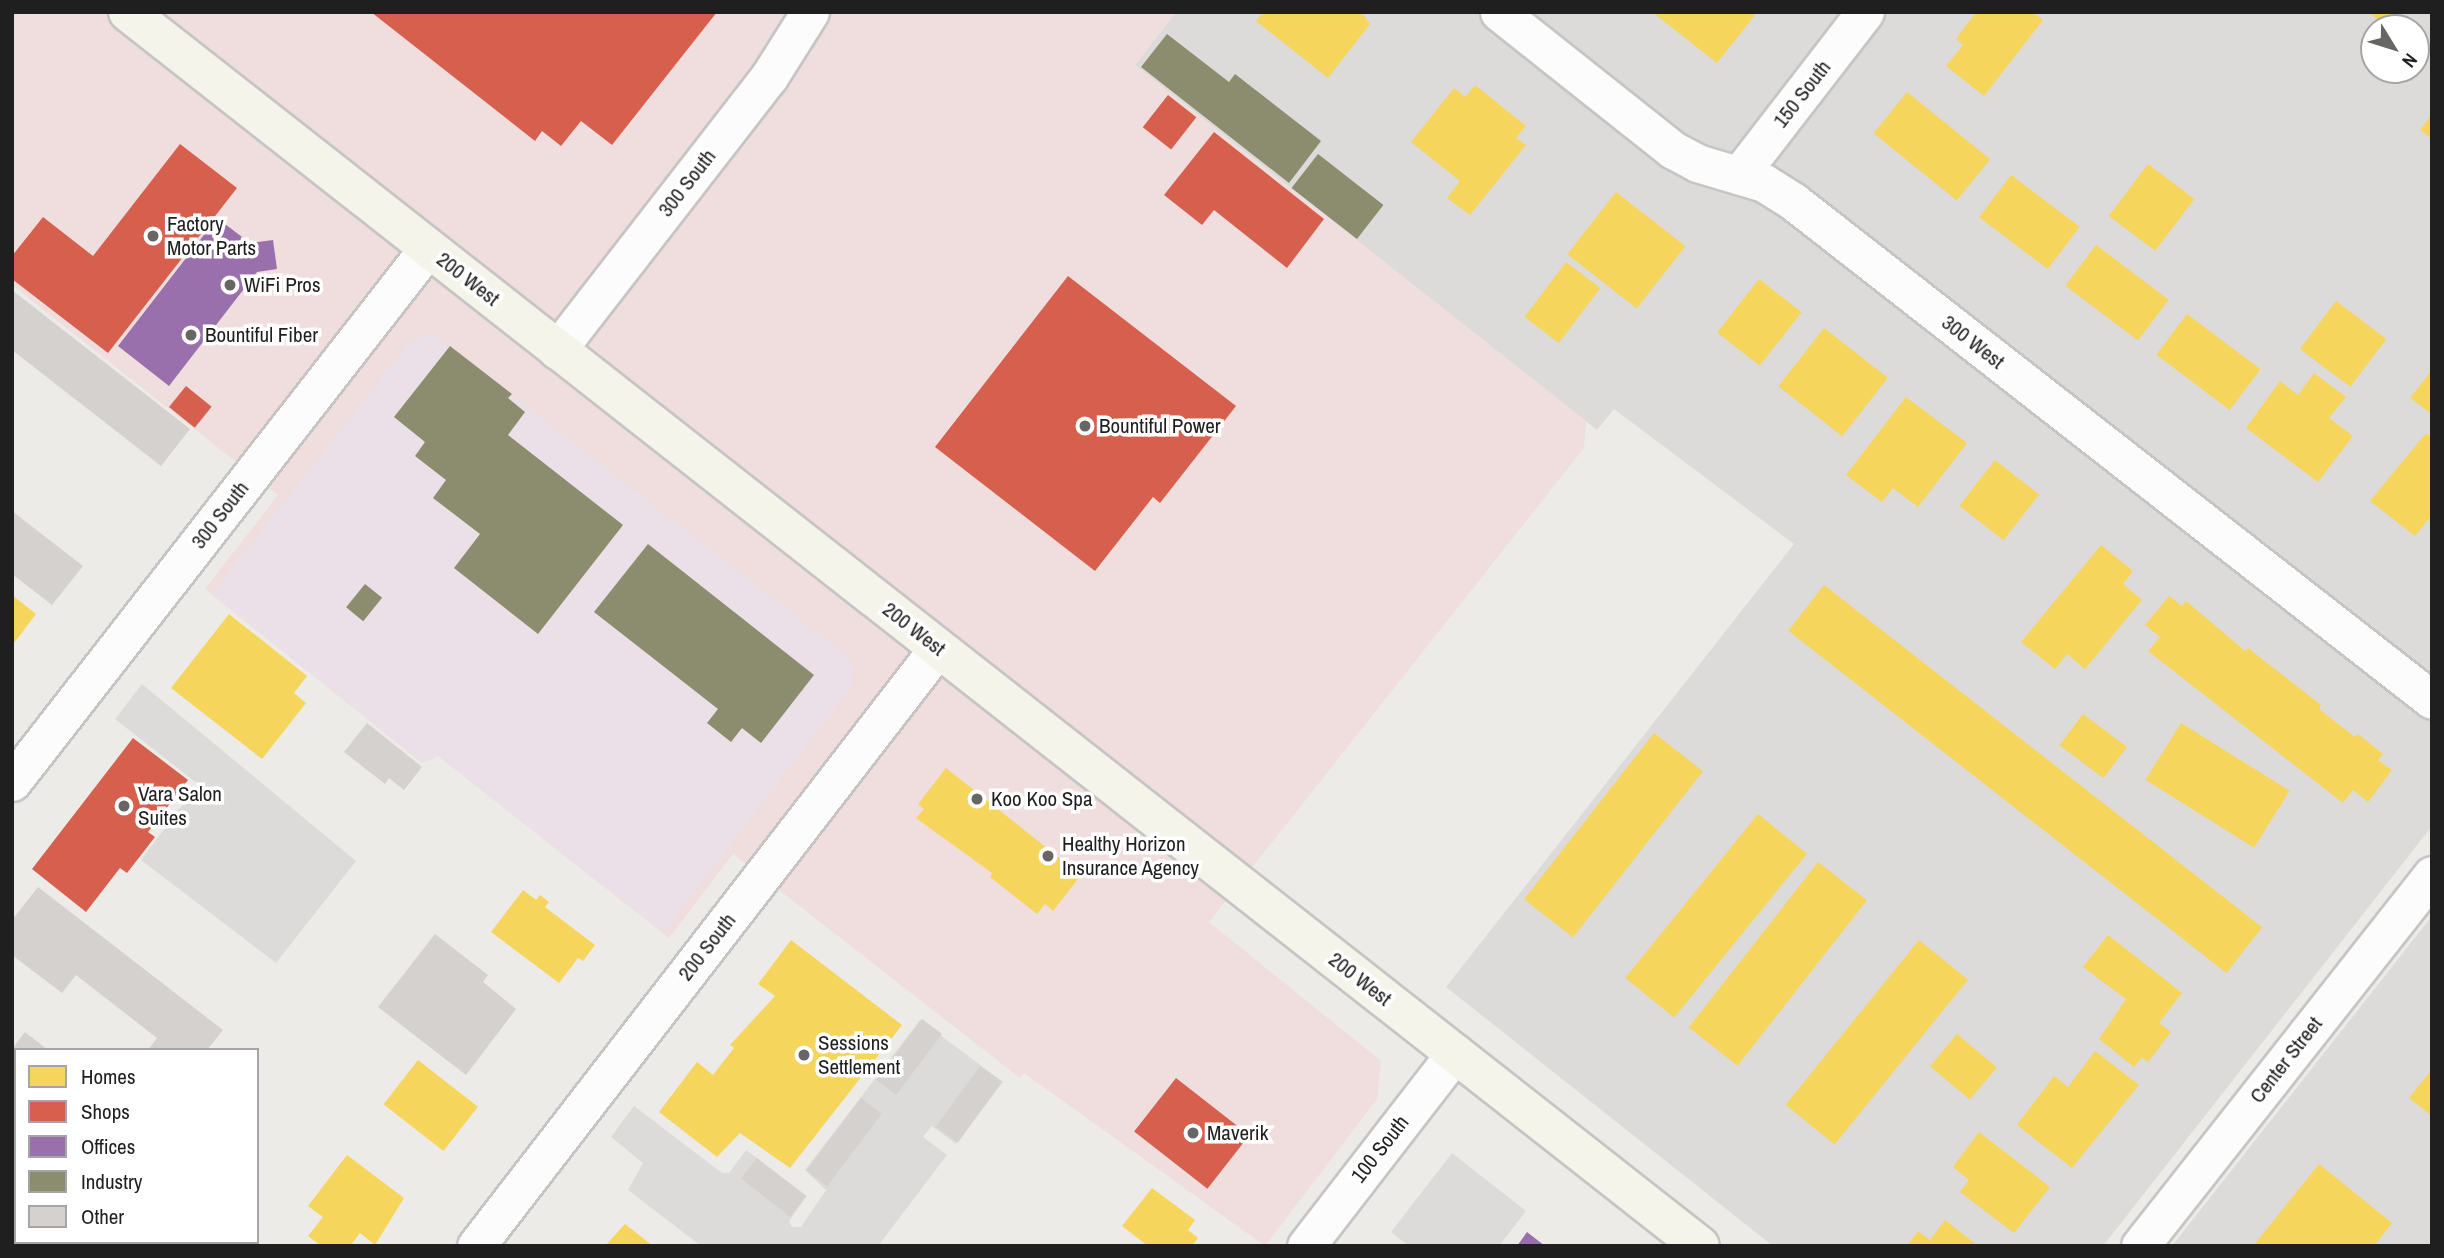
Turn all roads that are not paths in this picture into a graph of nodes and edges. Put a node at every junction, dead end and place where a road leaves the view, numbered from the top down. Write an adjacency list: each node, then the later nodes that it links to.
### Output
1 (128, 12): 6 (main road, 200 West)
2 (810, 12): 7 (street, 300 South)
3 (1499, 12): 5 (street, 300 West)
4 (1865, 12): 5 (street, 150 South)
5 (1740, 175): 9 (street, 300 West)
6 (428, 248): 7 (main road, 200 West); 10 (street, 300 South)
7 (557, 349): 8 (main road, 200 West)
8 (938, 648): 12 (main road, 200 West); 13 (street, 200 South)
9 (2432, 700)
10 (12, 782)
11 (2432, 875): 16 (street, Center Street)
12 (1455, 1053): 14 (street, 100 South); 15 (main road, 200 West)
13 (476, 1246)
14 (1306, 1246)
15 (1700, 1246)
16 (2140, 1246)

